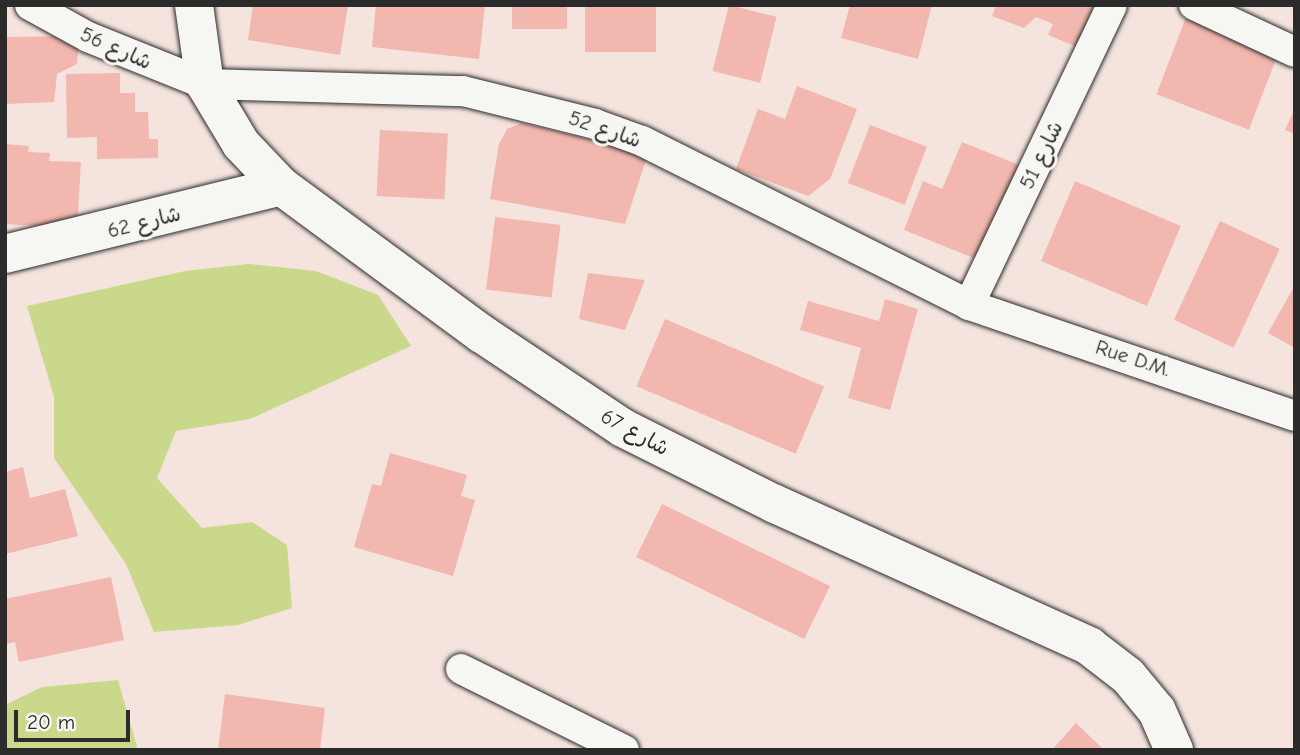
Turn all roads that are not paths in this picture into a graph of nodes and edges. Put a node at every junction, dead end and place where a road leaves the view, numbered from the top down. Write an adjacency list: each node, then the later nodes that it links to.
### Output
1 (30, 5): 6 (street, شارع 56)
2 (194, 5): 6 (main road, شارع 67)
3 (1112, 5): 9 (street, شارع 51)
4 (1194, 5): 5 (street)
5 (1295, 52)
6 (205, 84): 7 (main road, شارع 67); 9 (street, شارع 52)
7 (281, 186): 8 (main road, شارع 62); 13 (main road, شارع 67)
8 (5, 254)
9 (969, 305): 10 (street, Rue D.M.)
10 (1295, 416)
11 (461, 669): 12 (street)
12 (624, 750)
13 (1174, 750)

